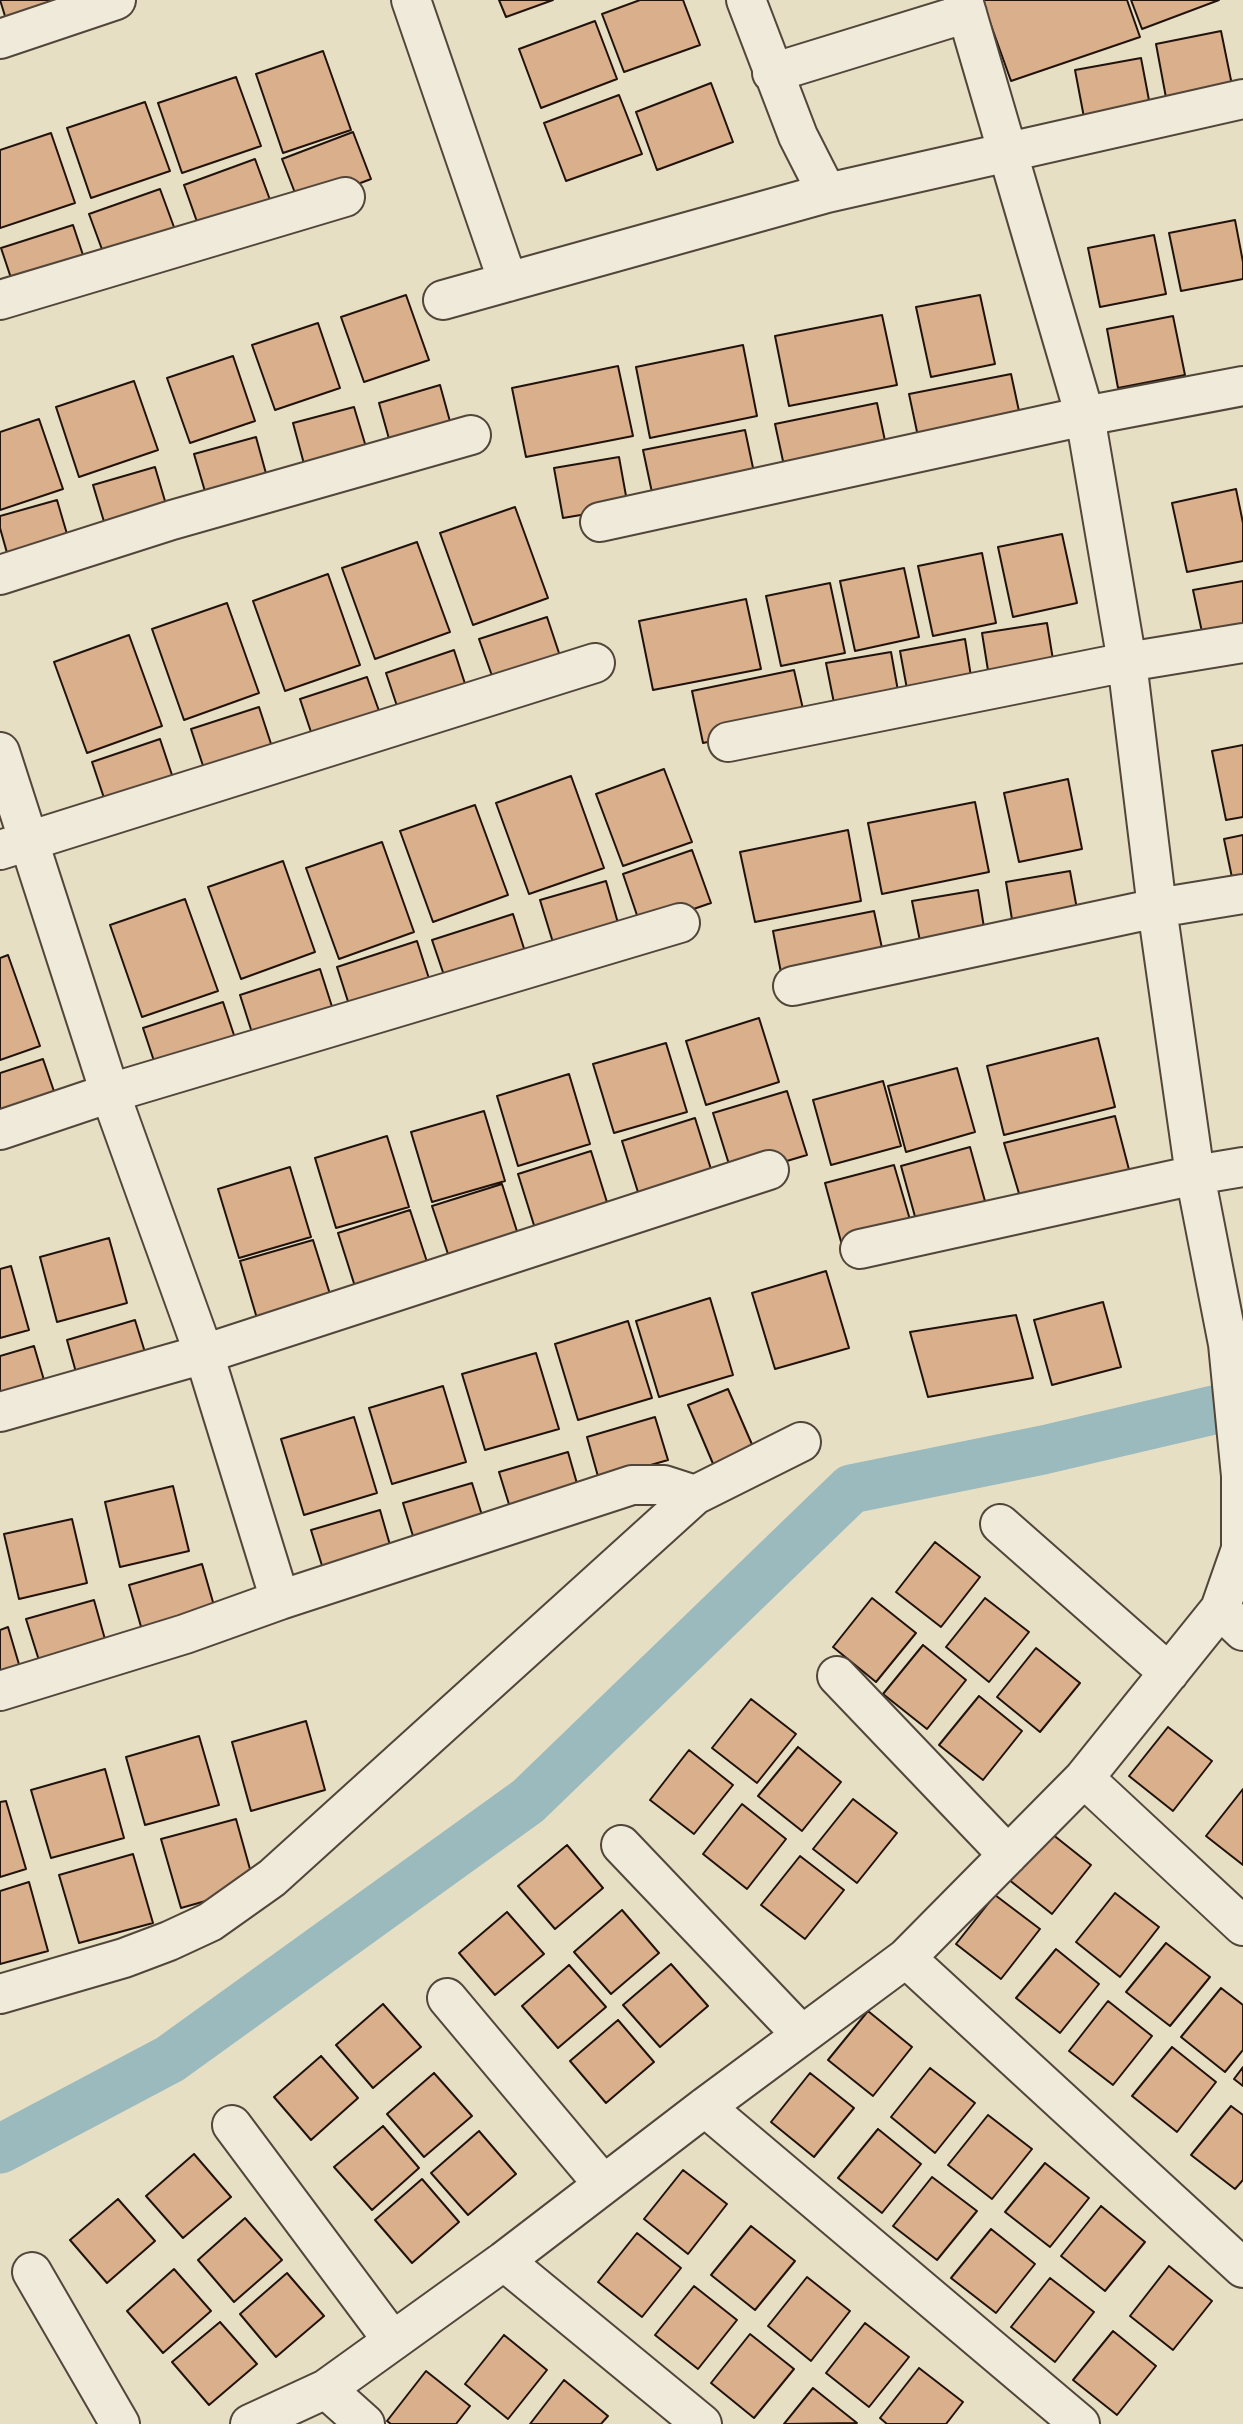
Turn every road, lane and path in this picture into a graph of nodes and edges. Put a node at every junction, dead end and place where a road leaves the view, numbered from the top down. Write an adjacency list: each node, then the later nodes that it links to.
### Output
1 (116, 0): 5 (street)
2 (411, 0): 11 (street)
3 (746, 0): 6 (street)
4 (965, 7): 6 (street); 8 (street)
5 (0, 39)
6 (772, 73): 9 (street)
7 (1243, 99): 8 (street)
8 (1009, 153): 9 (street); 15 (street)
9 (827, 193): 11 (street)
10 (345, 197): 12 (street)
11 (508, 282): 13 (street)
12 (0, 300)
13 (443, 300)
14 (1243, 386): 15 (street)
15 (1085, 416): 17 (street); 20 (street)
16 (471, 435): 18 (street)
17 (600, 522)
18 (0, 575)
19 (1243, 643): 20 (street)
20 (1127, 662): 22 (street); 26 (street)
21 (595, 663): 24 (street)
22 (728, 742)
23 (0, 752): 24 (street)
24 (14, 845): 29 (street)
25 (1243, 894): 26 (street)
26 (1157, 908): 28 (street); 33 (street)
27 (680, 923): 29 (street)
28 (793, 986)
29 (110, 1093): 30 (street); 35 (street)
30 (0, 1130)
31 (1243, 1167): 33 (street)
32 (769, 1170): 35 (street)
33 (1195, 1175): 34 (street); 41 (street)
34 (860, 1249)
35 (204, 1354): 36 (street); 40 (street)
36 (0, 1412)
37 (800, 1442): 38 (street)
38 (695, 1495): 40 (street); 50 (street)
39 (1000, 1524): 42 (street)
40 (281, 1600): 44 (street)
41 (1232, 1620): 42 (street)
42 (1169, 1673): 45 (street)
43 (837, 1676): 47 (street)
44 (0, 1691)
45 (1084, 1778): 47 (street); 48 (street)
46 (621, 1845): 52 (street)
47 (1008, 1855): 49 (street)
48 (1243, 1926)
49 (906, 1958): 52 (street); 57 (street)
50 (0, 1994)
51 (447, 1998): 55 (street)
52 (802, 2035): 53 (street)
53 (705, 2107): 55 (street); 65 (street)
54 (232, 2125): 59 (street)
55 (603, 2185): 56 (street)
56 (504, 2261): 59 (street); 64 (street)
57 (1243, 2269)
58 (32, 2272): 61 (street)
59 (393, 2341): 60 (street)
60 (326, 2389): 62 (street); 63 (street)
61 (120, 2424)
62 (250, 2424)
63 (365, 2424)
64 (702, 2424)
65 (1080, 2424)

